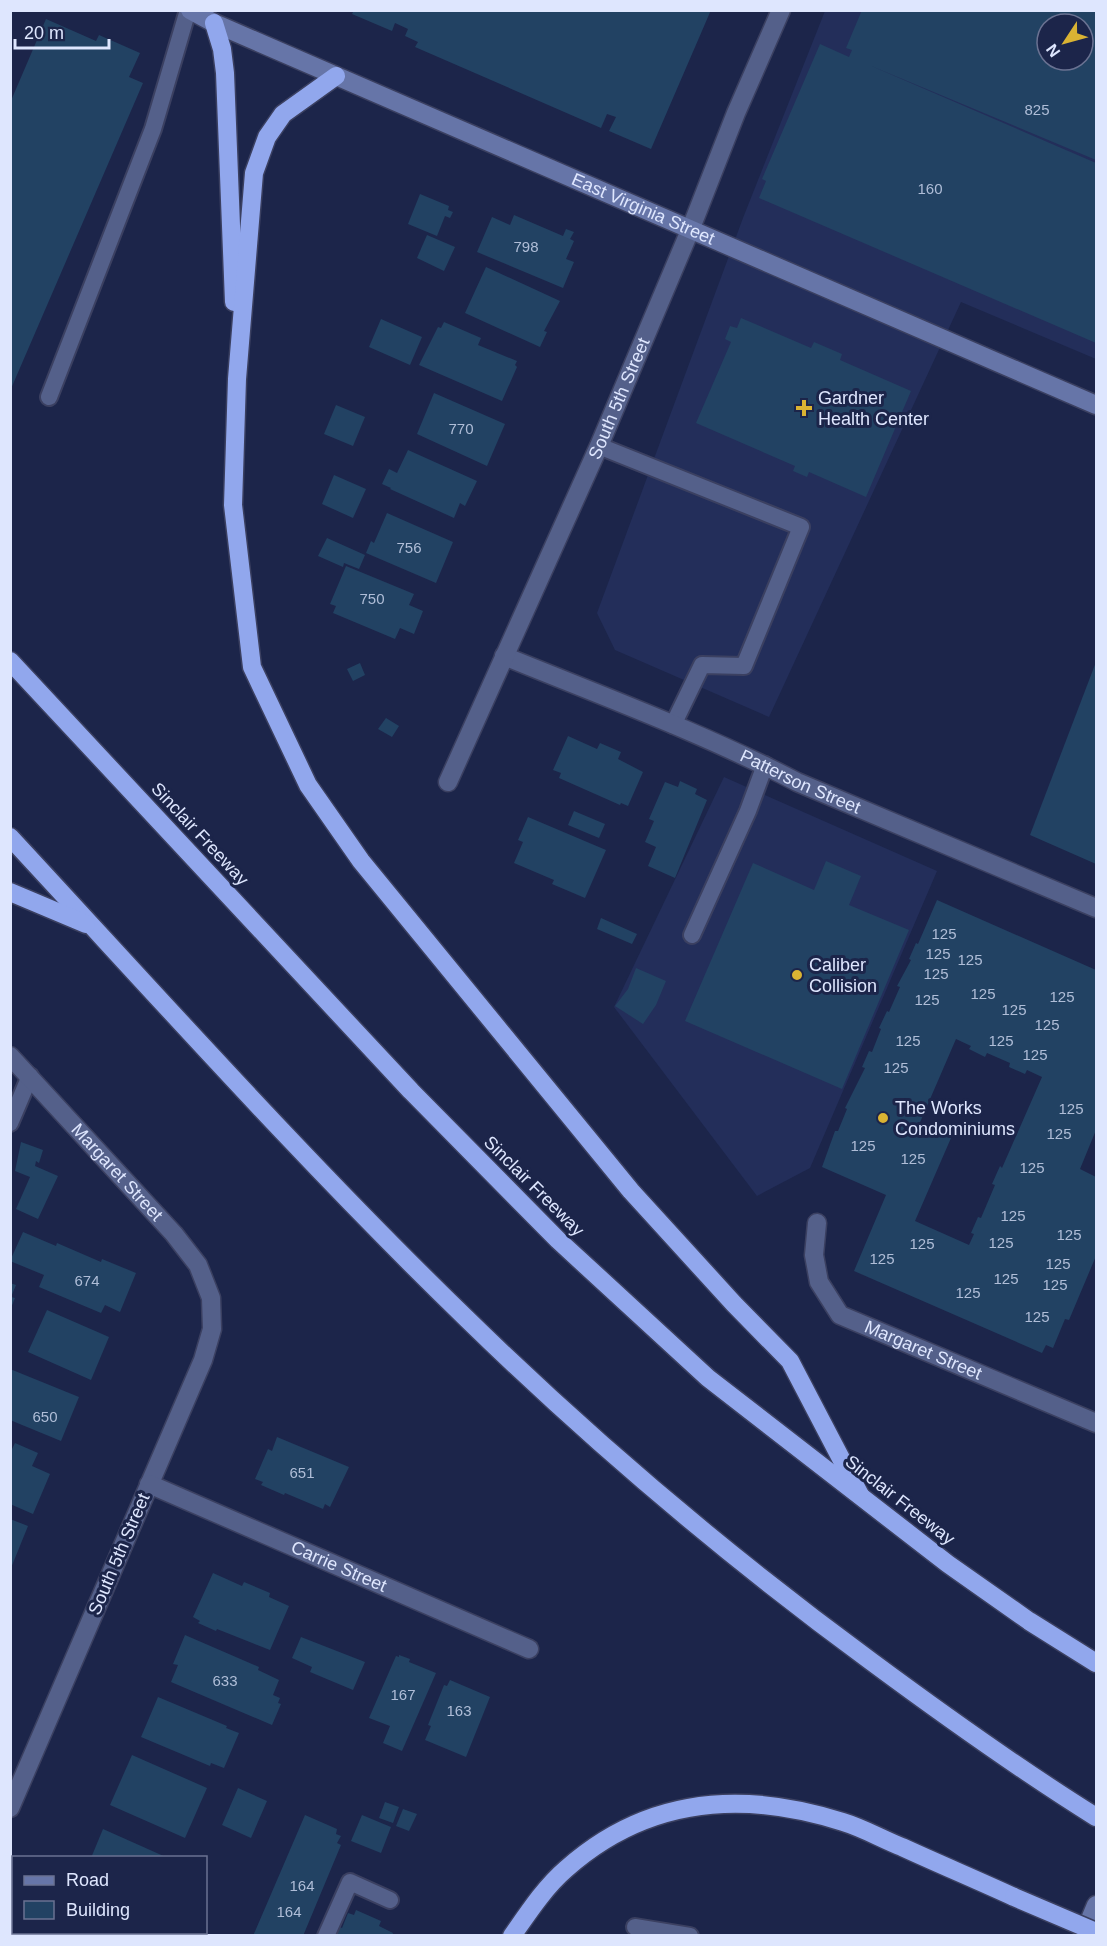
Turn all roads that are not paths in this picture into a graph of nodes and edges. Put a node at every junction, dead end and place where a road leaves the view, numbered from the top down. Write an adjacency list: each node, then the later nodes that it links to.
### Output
1 (189, 10): 3 (street, East Virginia Street); 7 (lane)
2 (781, 10): 5 (street, South 5th Street)
3 (216, 17): 4 (street, East Virginia Street); 6 (highway)
4 (336, 76): 5 (street, East Virginia Street); 6 (highway)
5 (691, 228): 8 (street, East Virginia Street); 9 (street, South 5th Street)
6 (237, 379): 27 (highway)
7 (49, 397)
8 (1096, 405)
9 (599, 446): 10 (street, South 5th Street); 12 (lane)
10 (504, 656): 12 (street, Patterson Street); 14 (street, South 5th Street)
11 (10, 662): 27 (highway, Sinclair Freeway)
12 (673, 725): 13 (street, Patterson Street)
13 (765, 765): 17 (street, Patterson Street); 19 (lane)
14 (448, 782)
15 (10, 837): 18 (highway)
16 (10, 892): 18 (highway)
17 (1096, 908)
18 (94, 927): 31 (highway)
19 (692, 935)
20 (10, 1056): 21 (street, Margaret Street)
21 (30, 1076): 22 (lane); 24 (street, Margaret Street)
22 (10, 1123)
23 (817, 1223): 25 (street, Margaret Street)
24 (211, 1298): 26 (street, South 5th Street)
25 (1096, 1423)
26 (149, 1484): 28 (street, Carrie Street); 30 (street, South 5th Street)
27 (860, 1495): 29 (highway, Sinclair Freeway)
28 (529, 1649)
29 (1096, 1663)
30 (10, 1808)
31 (1096, 1817)
32 (390, 1900): 36 (lane)
33 (1096, 1905): 39 (street)
34 (635, 1927): 38 (lane)
35 (1096, 1932): 37 (highway, bridge)
36 (326, 1935)
37 (512, 1935)
38 (690, 1935)
39 (1083, 1935)

